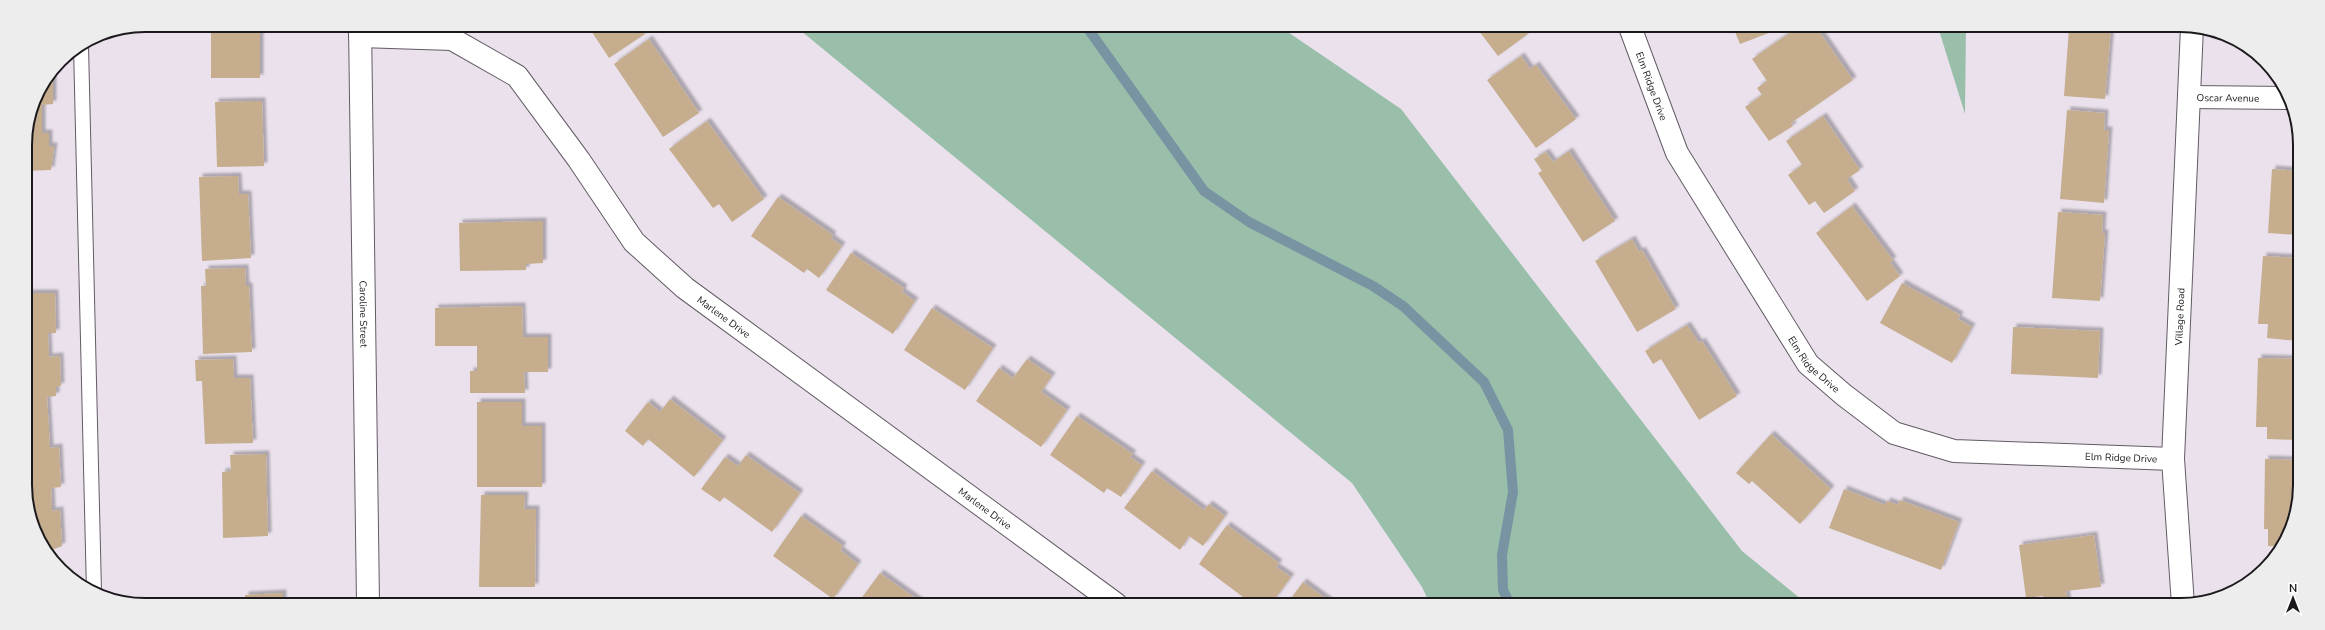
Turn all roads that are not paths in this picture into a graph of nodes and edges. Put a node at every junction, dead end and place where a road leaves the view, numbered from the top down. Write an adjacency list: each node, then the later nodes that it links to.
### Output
1 (360, 32): 10 (street, Caroline Street)
2 (372, 32): 11 (street, Marlene Drive)
3 (1632, 32): 8 (street, Elm Ridge Drive)
4 (2192, 33): 6 (street, Village Road)
5 (81, 52): 9 (lane)
6 (2190, 97): 7 (street, Oscar Avenue); 8 (street, Village Road)
7 (2282, 98)
8 (2173, 459): 12 (street, Village Road)
9 (94, 585)
10 (368, 598)
11 (1108, 598)
12 (2183, 598)

